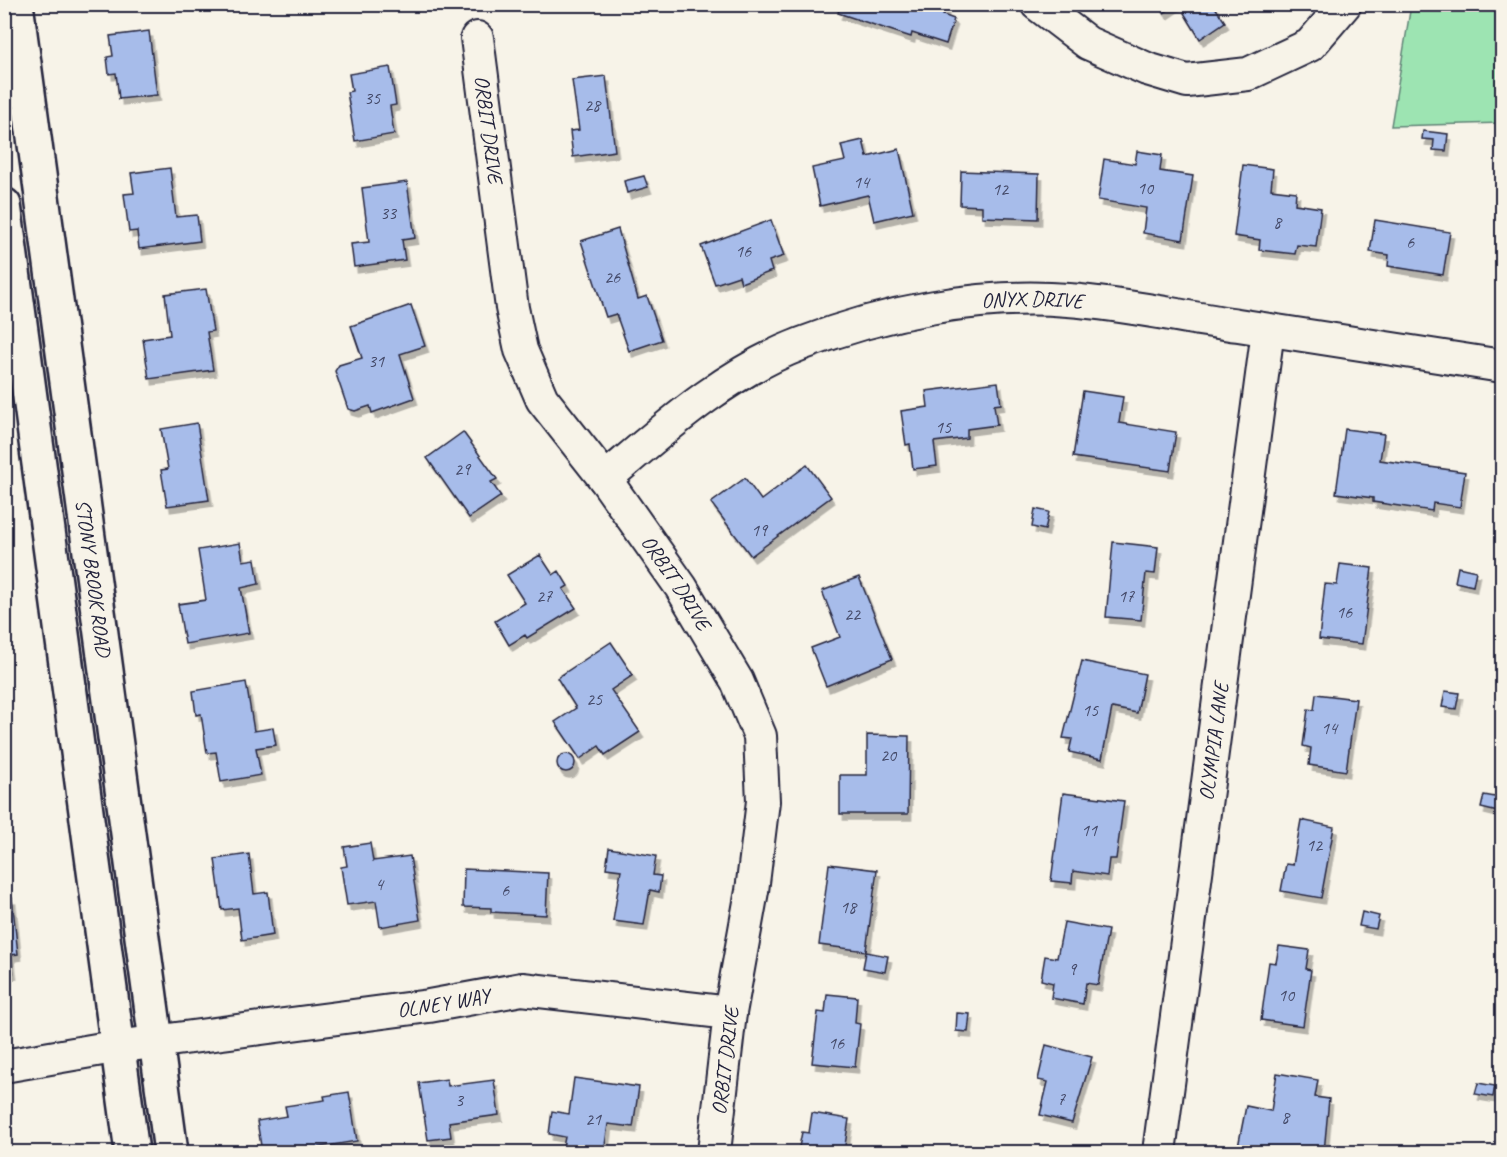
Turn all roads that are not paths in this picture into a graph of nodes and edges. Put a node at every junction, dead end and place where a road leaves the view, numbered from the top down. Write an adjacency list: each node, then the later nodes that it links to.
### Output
1 (16, 4): 8 (main road, STONY BROOK ROAD)
2 (1037, 4): 3 (street)
3 (1345, 4)
4 (477, 38): 10 (street, ORBIT DRIVE)
5 (4, 205): 9 (main road, STONY BROOK ROAD)
6 (1268, 330): 7 (street, ONYX DRIVE); 10 (street, ONYX DRIVE); 18 (street, OLYMPIA LANE)
7 (1503, 366)
8 (76, 453): 9 (main road); 12 (main road, STONY BROOK ROAD)
9 (39, 459): 13 (main road, STONY BROOK ROAD)
10 (605, 478): 11 (street, ORBIT DRIVE)
11 (730, 1013): 12 (street, OLNEY WAY); 17 (street, ORBIT DRIVE)
12 (156, 1041): 13 (street, OLNEY WAY); 16 (main road, STONY BROOK ROAD)
13 (118, 1046): 14 (street, OLNEY WAY); 15 (main road, STONY BROOK ROAD)
14 (4, 1066)
15 (132, 1152)
16 (171, 1152)
17 (714, 1152)
18 (1159, 1152)

